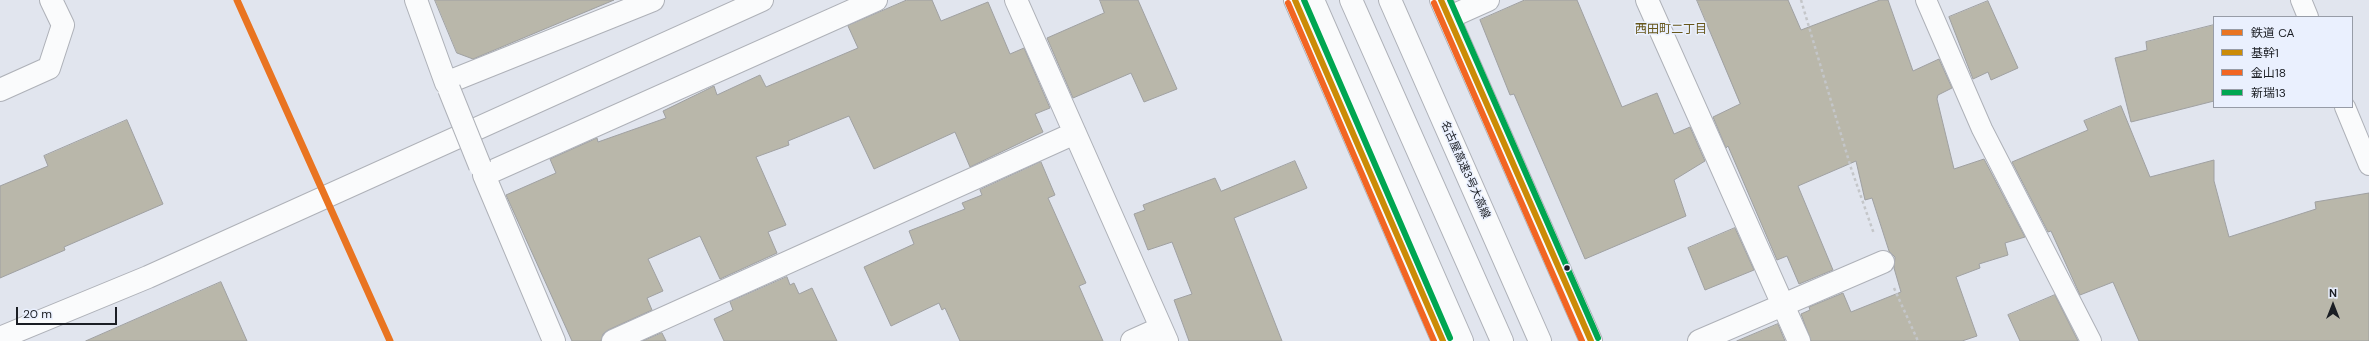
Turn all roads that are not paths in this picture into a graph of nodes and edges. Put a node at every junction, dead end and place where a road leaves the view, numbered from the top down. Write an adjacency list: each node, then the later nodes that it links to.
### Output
1 (51, 0): 18 (main road)
2 (416, 0): 17 (main road)
3 (653, 0): 17 (main road)
4 (762, 0): 26 (main road)
5 (876, 0): 22 (main road)
6 (1016, 0): 20 (main road)
7 (1295, 0): 30 (main road)
8 (1313, 0): 31 (main road)
9 (1351, 0): 32 (main road)
10 (1390, 0): 33 (main road, 名古屋高速3号大高線)
11 (1488, 0): 15 (main road)
12 (1647, 0): 24 (main road)
13 (1926, 0): 37 (lane)
14 (2301, 0): 16 (lane)
15 (1446, 9): 34 (main road)
16 (2308, 16)
17 (447, 86): 22 (main road, bridge)
18 (0, 90)
19 (2345, 108): 21 (lane)
20 (1075, 133): 25 (main road); 28 (main road)
21 (2369, 165)
22 (482, 171): 27 (main road)
23 (1883, 262): 24 (main road)
24 (1783, 305): 35 (main road); 36 (main road)
25 (1164, 334): 29 (main road)
26 (0, 338)
27 (554, 341)
28 (613, 341)
29 (1132, 341)
30 (1443, 341)
31 (1462, 341)
32 (1502, 341)
33 (1540, 341)
34 (1591, 341)
35 (1699, 341)
36 (1798, 341)
37 (2091, 341)

